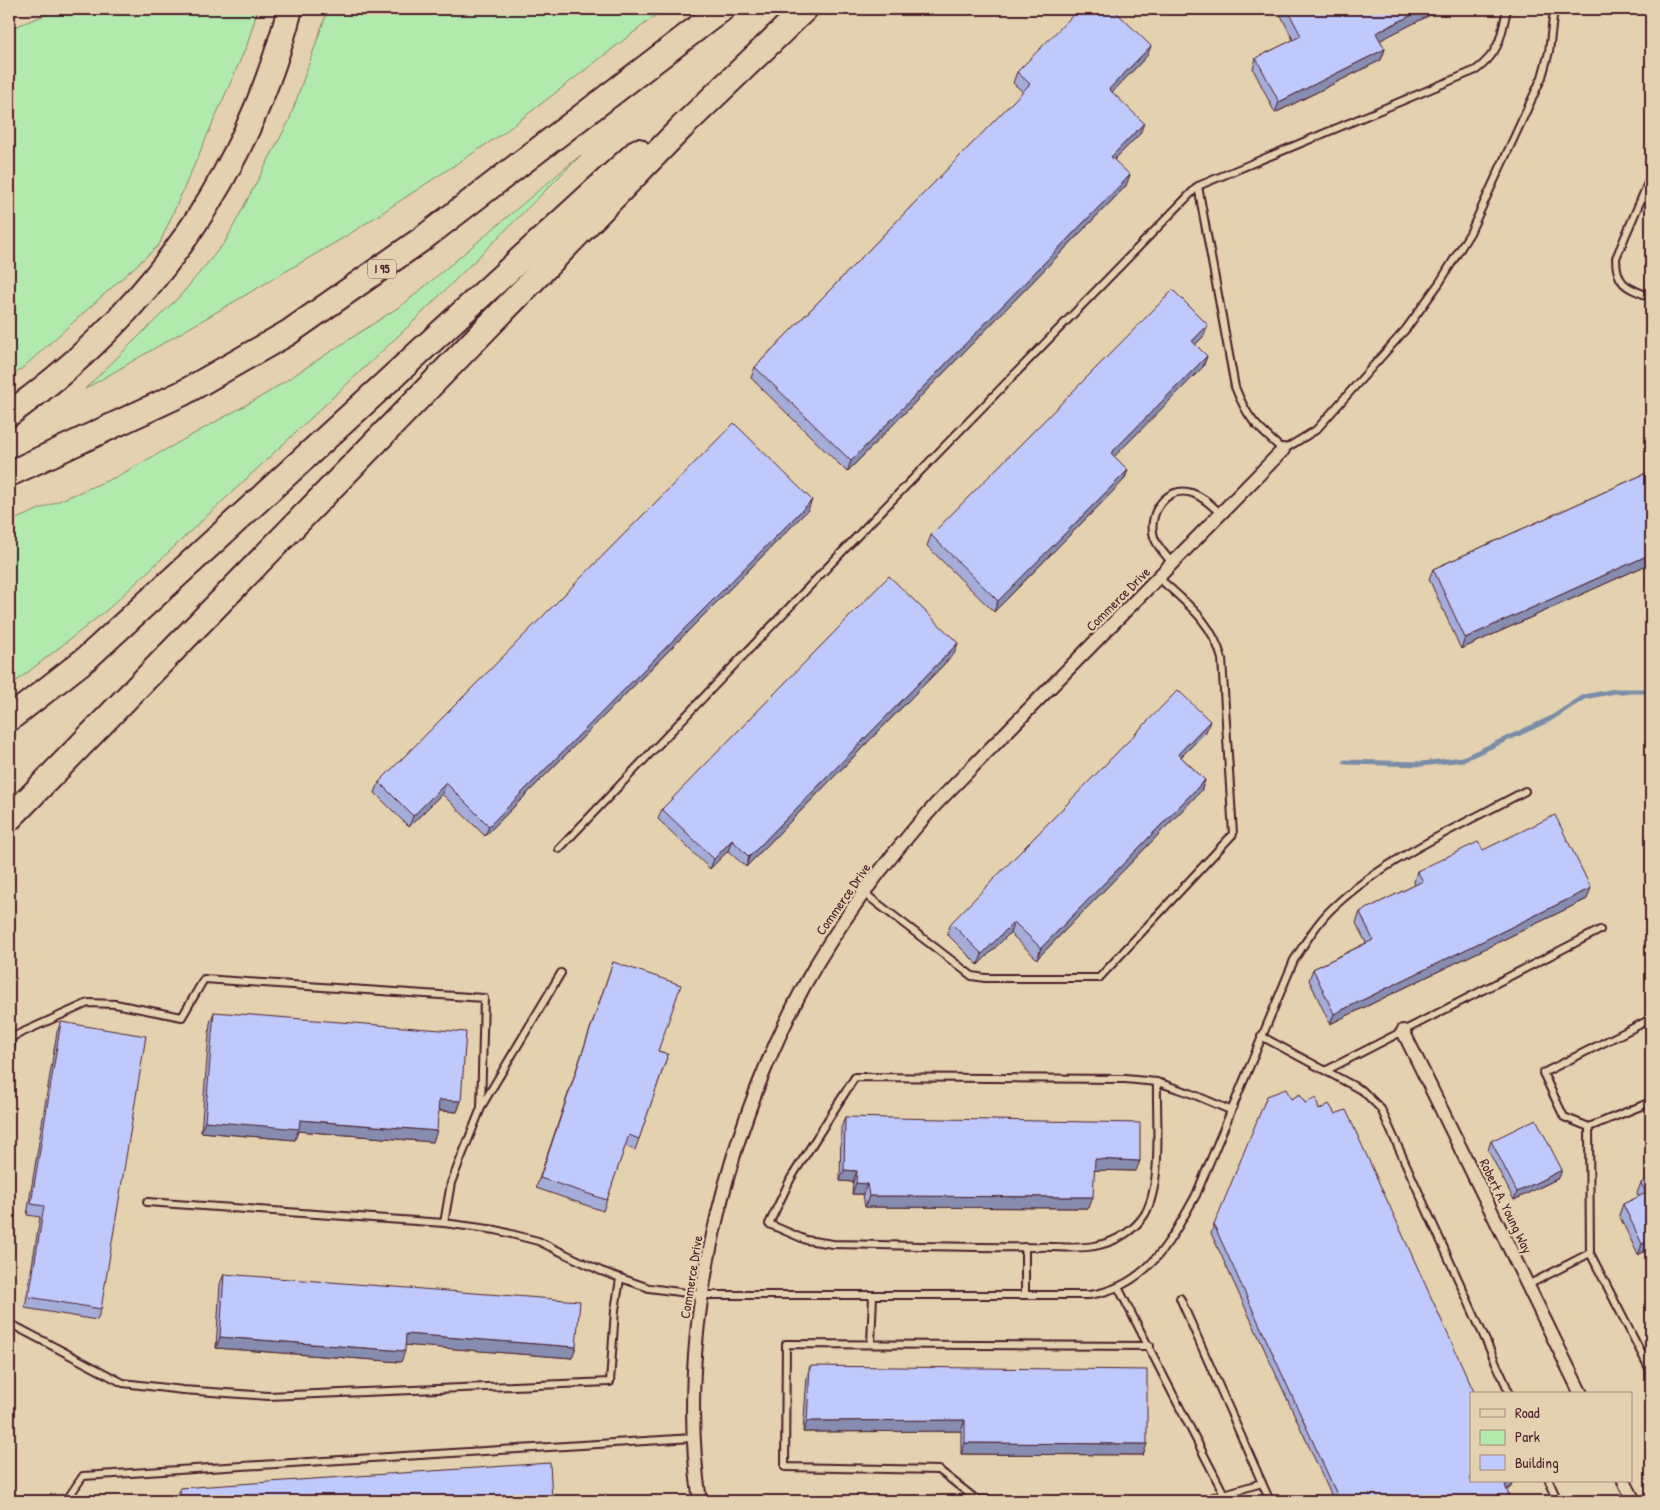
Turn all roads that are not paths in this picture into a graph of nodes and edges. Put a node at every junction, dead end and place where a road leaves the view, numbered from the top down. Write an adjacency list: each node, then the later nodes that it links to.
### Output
1 (290, 9): 10 (highway)
2 (722, 9): 12 (highway, I 95)
3 (801, 9): 16 (highway)
4 (805, 9): 18 (highway)
5 (1507, 9): 8 (lane)
6 (1554, 9): 11 (lane)
7 (1651, 176): 9 (lane)
8 (1198, 186): 11 (lane); 19 (lane)
9 (1651, 298)
10 (9, 414)
11 (1284, 450): 13 (street, Commerce Drive)
12 (9, 474)
13 (1221, 514): 14 (street, Commerce Drive); 14 (lane)
14 (1173, 564): 15 (street, Commerce Drive)
15 (1159, 578): 20 (street, Commerce Drive); 20 (lane)
16 (9, 719)
17 (1525, 791): 25 (lane)
18 (9, 819)
19 (559, 849)
20 (864, 893): 40 (street, Commerce Drive)
21 (1600, 930): 24 (lane)
22 (560, 973): 30 (lane)
23 (1651, 1019): 32 (lane)
24 (1404, 1031): 27 (lane); 38 (street, Robert A. Young Way)
25 (1261, 1036): 27 (lane); 31 (lane)
26 (9, 1059): 30 (lane)
27 (1327, 1070): 48 (lane)
28 (1157, 1082): 31 (lane); 35 (lane); 35 (lane)
29 (1651, 1102): 32 (lane)
30 (481, 1108): 34 (lane)
31 (1230, 1110): 39 (lane)
32 (1589, 1127): 36 (lane)
33 (147, 1202): 34 (lane)
34 (444, 1223): 37 (lane)
35 (1025, 1247): 42 (lane)
36 (1590, 1253): 38 (lane); 47 (lane)
37 (620, 1279): 40 (lane); 44 (lane)
38 (1528, 1285): 49 (street, Robert A. Young Way)
39 (1119, 1289): 42 (lane); 46 (lane)
40 (702, 1295): 41 (lane); 50 (street, Commerce Drive)
41 (873, 1295): 42 (lane); 45 (lane)
42 (1025, 1295)
43 (1180, 1298): 53 (lane)
44 (9, 1323)
45 (871, 1344): 46 (lane); 57 (lane)
46 (1150, 1346): 54 (lane)
47 (1651, 1372)
48 (1509, 1392)
49 (1581, 1392)
50 (693, 1438): 55 (lane); 56 (street, Commerce Drive)
51 (1549, 1482): 60 (lane)
52 (1624, 1482): 61 (street)
53 (1262, 1483): 54 (lane); 59 (lane)
54 (1224, 1494): 58 (lane)
55 (66, 1501)
56 (700, 1501)
57 (1016, 1501)
58 (1200, 1501)
59 (1270, 1501)
60 (1558, 1501)
61 (1634, 1501)

